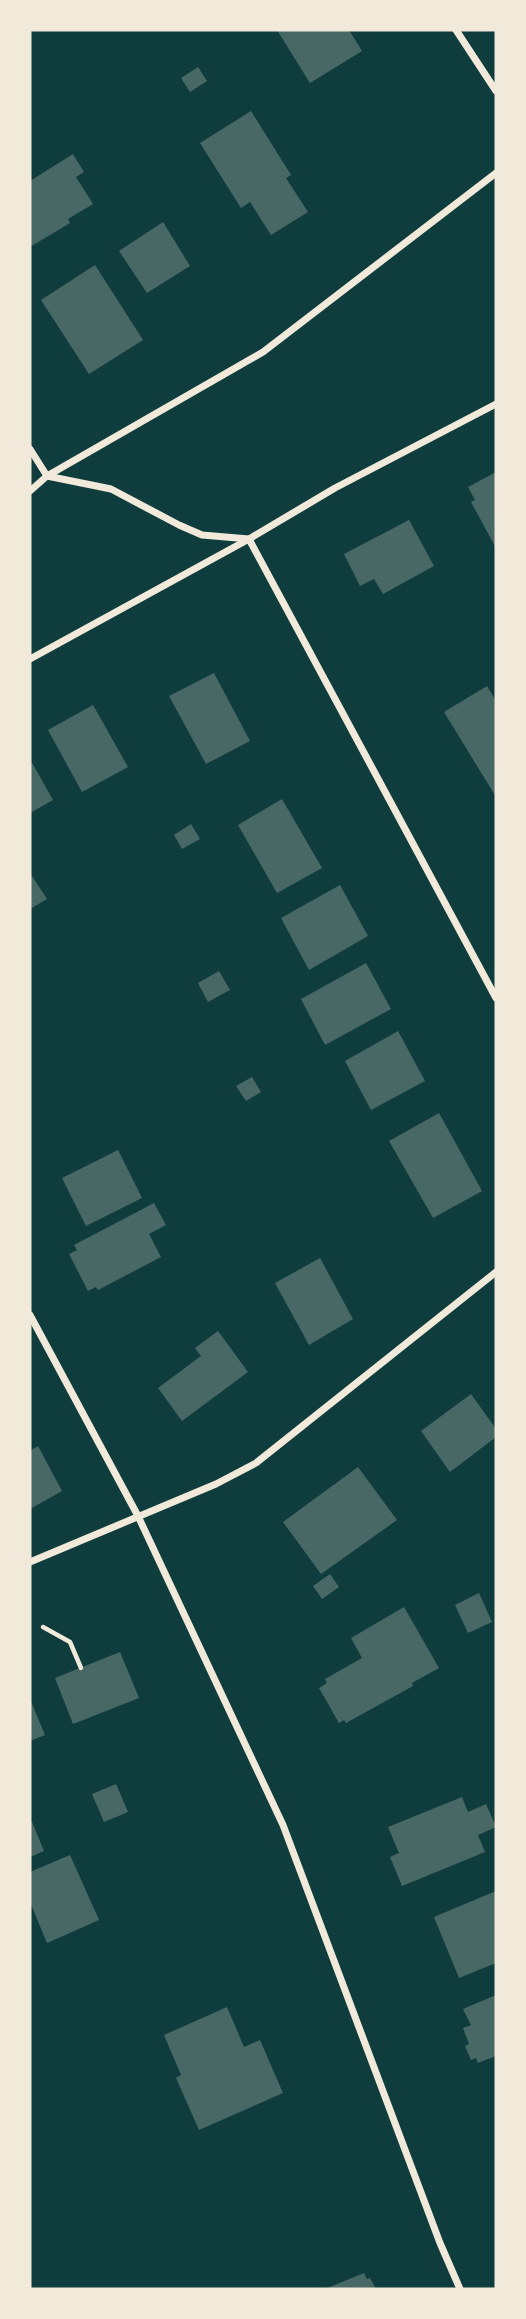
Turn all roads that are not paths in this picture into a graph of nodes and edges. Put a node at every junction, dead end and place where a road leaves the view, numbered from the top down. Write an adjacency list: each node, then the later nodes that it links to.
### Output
1 (456, 30): 2 (street)
2 (496, 91)
3 (496, 173): 6 (street)
4 (496, 404): 8 (street)
5 (30, 449): 6 (street)
6 (47, 476): 7 (street); 8 (street)
7 (30, 491)
8 (249, 539): 9 (street); 10 (street)
9 (30, 659)
10 (496, 998)
11 (496, 1272): 13 (street)
12 (30, 1315): 13 (street)
13 (138, 1516): 14 (street); 15 (street)
14 (30, 1562)
15 (460, 2289)

